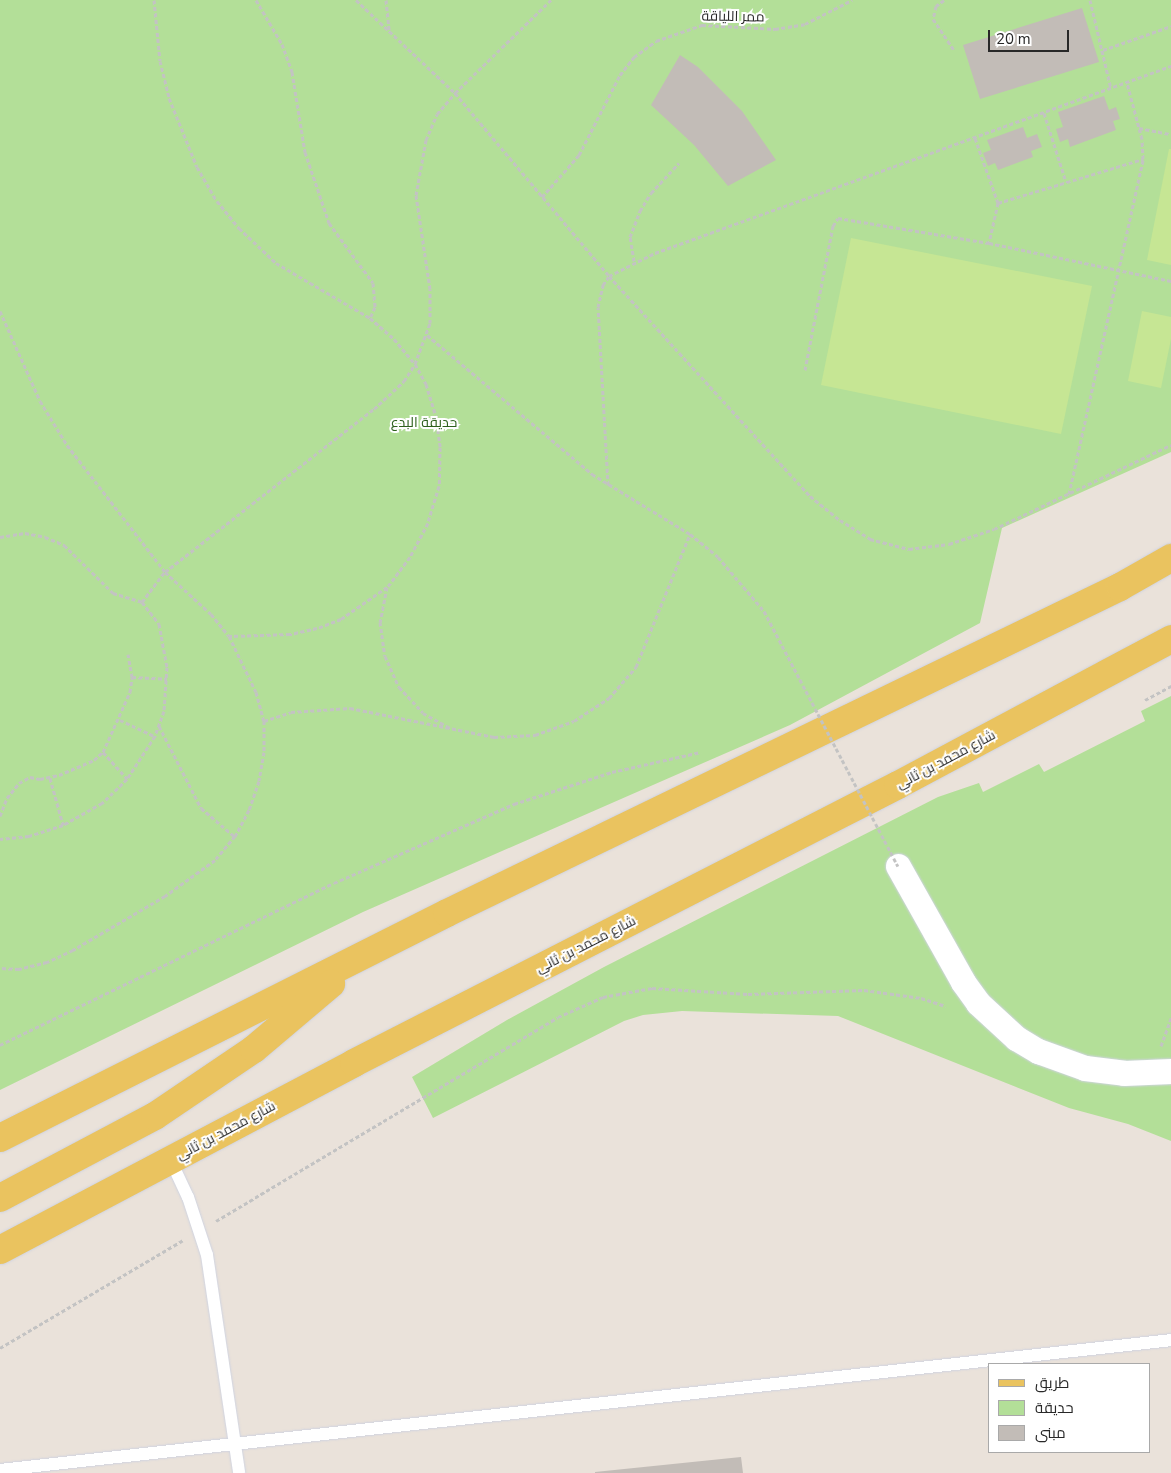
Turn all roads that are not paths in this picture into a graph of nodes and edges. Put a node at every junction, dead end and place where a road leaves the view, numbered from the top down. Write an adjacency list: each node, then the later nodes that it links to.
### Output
1 (1171, 558): 4 (main road)
2 (1171, 639): 7 (main road, شارع محمد بن ثاني)
3 (898, 866): 5 (street)
4 (371, 952): 6 (main road); 8 (main road)
5 (1171, 1071)
6 (0, 1138)
7 (171, 1161): 9 (main road, شارع محمد بن ثاني); 11 (lane)
8 (0, 1198)
9 (0, 1250)
10 (1171, 1340): 11 (lane)
11 (236, 1444): 12 (lane); 13 (lane)
12 (0, 1470)
13 (239, 1473)

